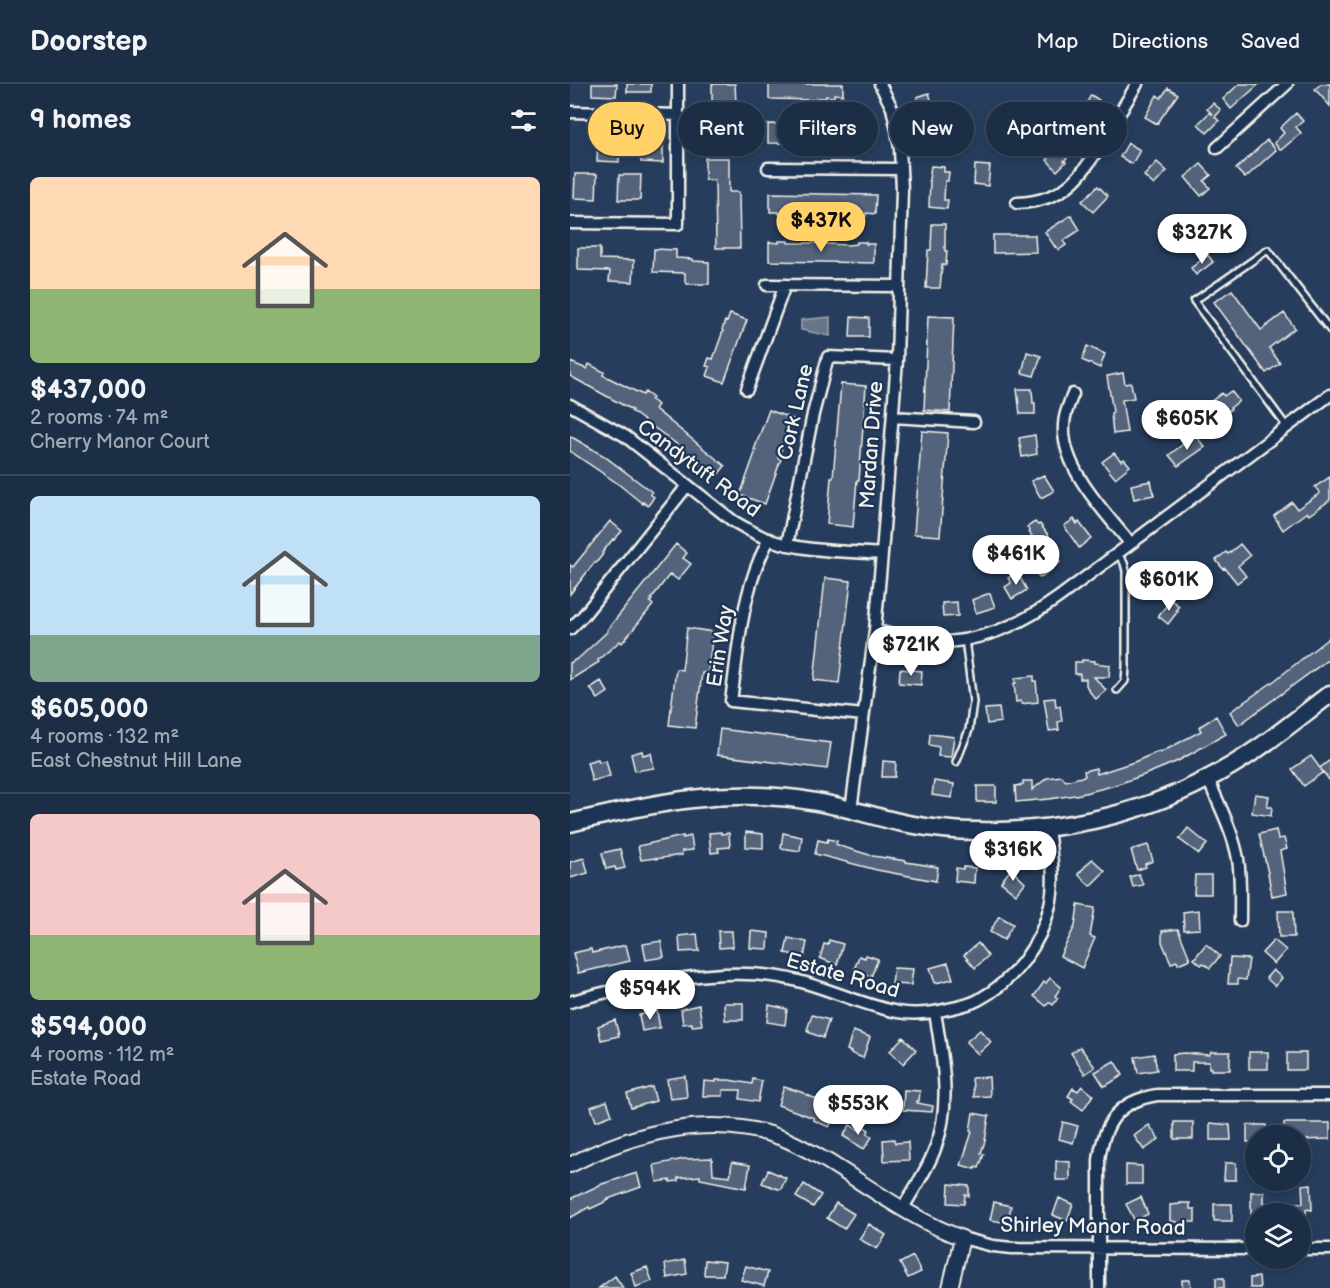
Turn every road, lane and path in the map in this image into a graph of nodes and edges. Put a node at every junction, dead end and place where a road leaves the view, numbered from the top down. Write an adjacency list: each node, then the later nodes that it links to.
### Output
1 (678, 84): 5 (street)
2 (880, 84): 11 (street, Mardan Drive)
3 (1137, 84): 12 (street)
4 (1287, 84): 8 (street)
5 (679, 102)
6 (570, 112): 7 (street)
7 (678, 115)
8 (1217, 148)
9 (679, 156): 13 (street)
10 (768, 168): 11 (street)
11 (901, 169): 16 (street, Mardan Drive)
12 (1017, 203)
13 (570, 223)
14 (767, 285): 15 (street)
15 (786, 285): 16 (street); 19 (street)
16 (899, 286): 18 (street, Mardan Drive)
17 (1330, 330): 25 (lane)
18 (897, 360): 23 (street, Mardan Drive); 29 (street, Cork Lane)
19 (747, 388)
20 (1073, 394): 28 (street)
21 (1330, 395): 25 (street)
22 (570, 405): 26 (street, Candytuft Road)
23 (893, 417): 24 (street); 31 (street, Mardan Drive)
24 (974, 422)
25 (1287, 427): 28 (street)
26 (687, 486): 27 (street, Candytuft Road); 32 (street)
27 (769, 539): 29 (street, Candytuft Road); 37 (street, Erin Way)
28 (1130, 543): 30 (street)
29 (787, 545): 31 (street, Candytuft Road)
30 (1117, 553): 34 (street); 35 (lane)
31 (882, 554): 33 (street, Mardan Drive)
32 (570, 629)
33 (875, 630): 34 (street); 37 (street, Mardan Drive)
34 (965, 639): 38 (lane)
35 (1117, 690)
36 (1330, 694): 39 (main road)
37 (864, 715): 40 (street, Mardan Drive)
38 (956, 762)
39 (1208, 779): 42 (main road); 43 (street)
40 (851, 810): 41 (main road); 42 (main road)
41 (570, 823)
42 (1048, 828): 45 (street, Estate Road)
43 (1240, 921)
44 (570, 1002): 45 (street, Estate Road)
45 (935, 1012): 48 (street)
46 (1330, 1095): 50 (street)
47 (570, 1165): 48 (street, Shirley Manor Road)
48 (903, 1208): 49 (street, Shirley Manor Road)
49 (962, 1238): 50 (street, Shirley Manor Road); 54 (street)
50 (1100, 1248): 51 (street, Shirley Manor Road); 55 (street)
51 (1245, 1249)
52 (1311, 1249): 53 (street)
53 (1330, 1249)
54 (950, 1288)
55 (1099, 1288)

